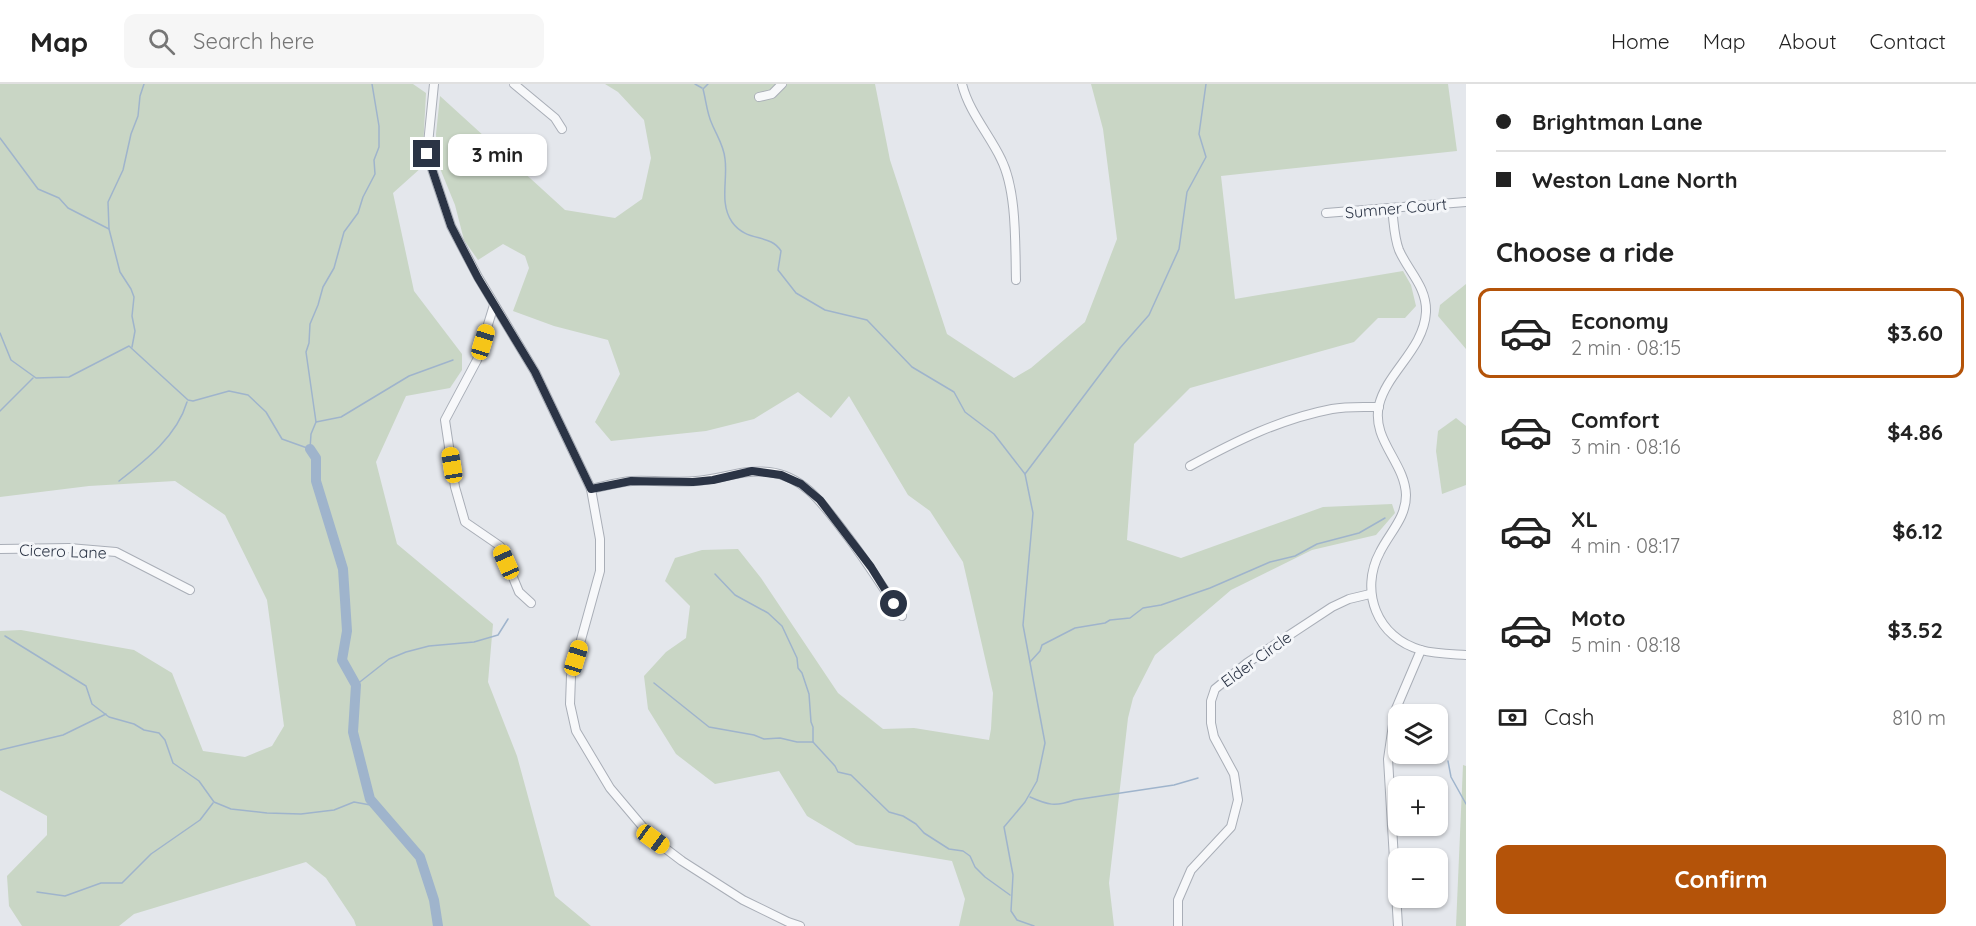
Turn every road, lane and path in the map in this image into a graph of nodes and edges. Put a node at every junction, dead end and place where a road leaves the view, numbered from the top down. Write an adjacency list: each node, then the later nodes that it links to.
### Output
1 (434, 84): 11 (street)
2 (514, 84): 6 (street)
3 (783, 84): 5 (street)
4 (963, 84): 10 (street)
5 (759, 97)
6 (562, 129)
7 (1466, 202): 8 (street, Sumner Court)
8 (1392, 209): 9 (street, Sumner Court); 12 (street)
9 (1326, 213)
10 (1016, 280)
11 (494, 305): 14 (street); 18 (street)
12 (1379, 406): 13 (street); 17 (street)
13 (1190, 466)
14 (591, 489): 19 (street); 22 (street)
15 (0, 549): 16 (street, Cicero Lane)
16 (190, 590)
17 (1370, 594): 20 (street); 23 (street, Elder Circle)
18 (531, 603)
19 (902, 616)
20 (1420, 650): 21 (street); 24 (street)
21 (1466, 655)
22 (800, 926)
23 (1178, 926)
24 (1398, 926)

